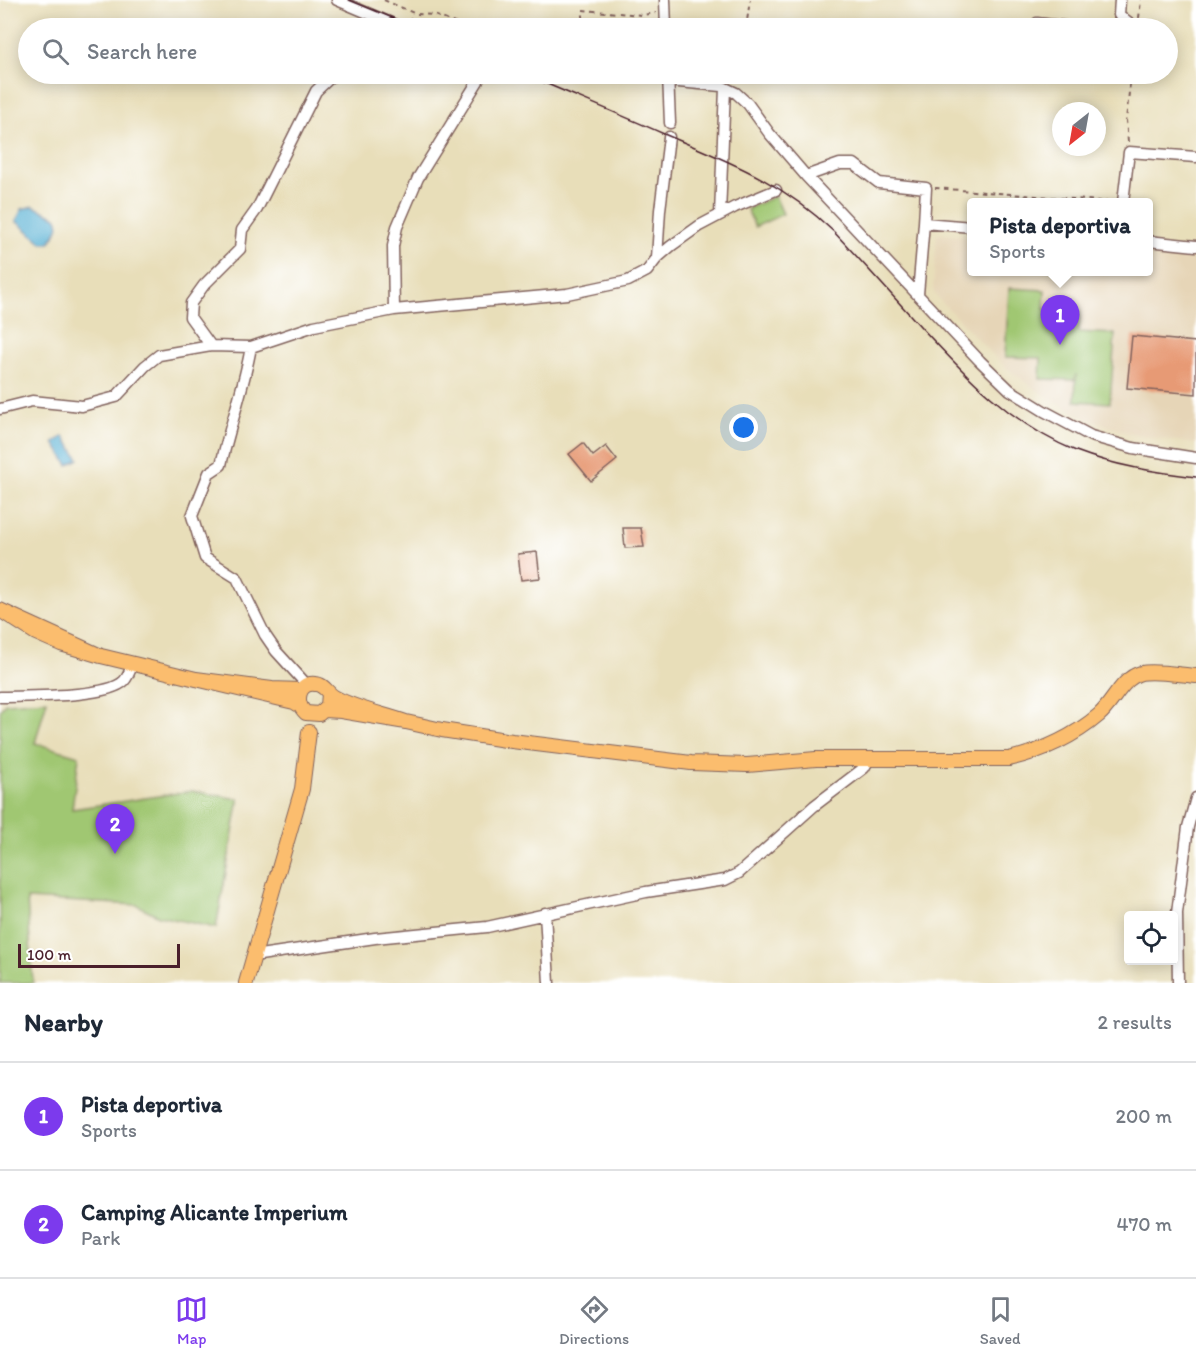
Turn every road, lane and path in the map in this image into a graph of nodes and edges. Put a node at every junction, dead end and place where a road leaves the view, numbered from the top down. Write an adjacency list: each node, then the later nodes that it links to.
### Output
1 (337, 0): 7 (street)
2 (384, 0): 8 (path)
3 (750, 0): 10 (path)
4 (1120, 0): 11 (street)
5 (1141, 0): 12 (path)
6 (665, 6): 9 (path)
7 (379, 18)
8 (442, 18)
9 (583, 18)
10 (747, 18)
11 (1125, 18)
12 (1138, 18)
13 (323, 84): 36 (street)
14 (475, 84): 35 (street)
15 (668, 84): 19 (street)
16 (701, 84): 18 (street)
17 (1130, 84): 21 (path)
18 (725, 88): 23 (street); 28 (street)
19 (670, 123)
20 (669, 137): 33 (street)
21 (1129, 152): 22 (street); 27 (street)
22 (1196, 157)
23 (806, 177): 24 (street); 34 (street)
24 (926, 188): 26 (path); 29 (street)
25 (776, 190): 28 (street)
26 (1059, 198)
27 (1123, 198)
28 (720, 215): 33 (street)
29 (924, 223): 30 (street); 34 (street)
30 (967, 226)
31 (1153, 241): 32 (street)
32 (1196, 246)
33 (657, 258): 35 (street)
34 (918, 294): 39 (street)
35 (394, 310): 37 (street)
36 (211, 346): 37 (street); 38 (street)
37 (251, 346): 44 (street)
38 (0, 409)
39 (1196, 458)
40 (101, 656): 40 (main road); 41 (main road)
41 (132, 665): 43 (main road); 46 (street)
42 (1196, 676): 49 (main road)
43 (196, 679): 44 (main road); 47 (main road)
44 (304, 687): 45 (main road); 47 (main road)
45 (329, 693): 47 (main road); 48 (main road)
46 (0, 697)
47 (312, 711): 48 (main road); 52 (main road)
48 (406, 722): 49 (main road)
49 (869, 759): 51 (street)
50 (1196, 798): 55 (street)
51 (545, 913): 52 (street); 54 (street)
52 (253, 956): 53 (main road)
53 (246, 983)
54 (549, 983)
55 (1178, 983)

